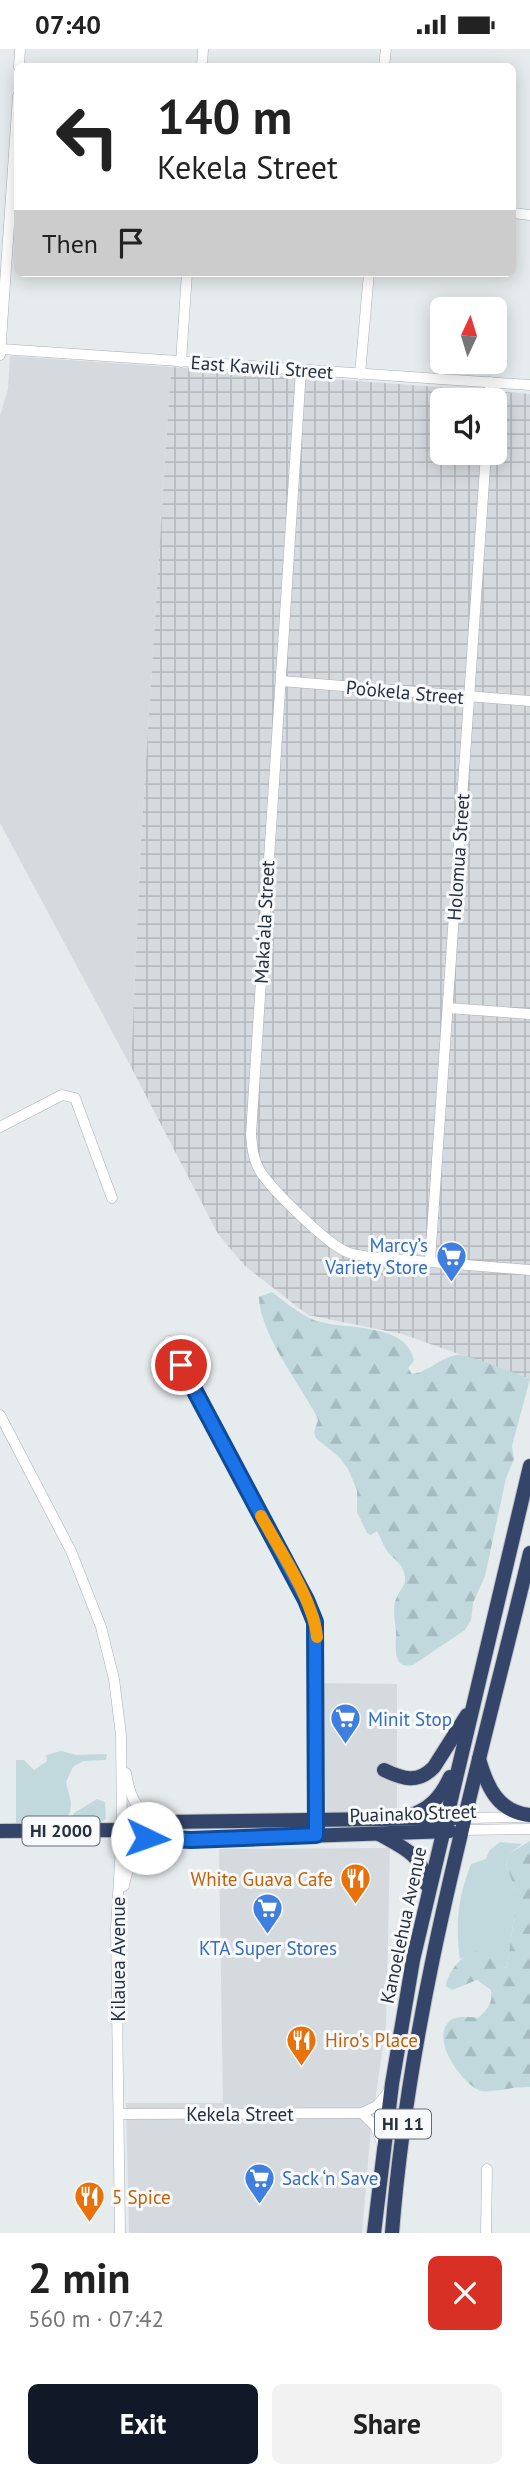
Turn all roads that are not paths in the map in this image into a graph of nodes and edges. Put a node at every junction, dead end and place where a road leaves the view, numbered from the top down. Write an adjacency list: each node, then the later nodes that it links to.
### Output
1 (14, 191): 4 (street)
2 (187, 277): 6 (street)
3 (369, 277): 8 (street)
4 (1, 349): 5 (street); 6 (street, East Kawili Street)
5 (0, 355)
6 (181, 362): 7 (street, East Kawili Street)
7 (301, 370): 8 (street, East Kawili Street); 13 (street, Maka‘ala Street)
8 (360, 374): 9 (street, East Kawili Street)
9 (490, 382): 10 (street, East Kawili Street); 11 (street)
10 (530, 386)
11 (490, 388)
12 (485, 465): 14 (street, Holomua Street)
13 (281, 681): 14 (street, Po‘okela Street); 21 (street, Maka‘ala Street)
14 (468, 697): 15 (street, Po‘okela Street); 16 (street, Holomua Street)
15 (530, 701)
16 (448, 1008): 17 (street); 21 (street, Holomua Street)
17 (530, 1014)
18 (0, 1114): 19 (street)
19 (3, 1126): 20 (street)
20 (112, 1198)
21 (430, 1261): 22 (street, Maka‘ala Street)
22 (530, 1271)
23 (169, 1341): 37 (street)
24 (0, 1416): 28 (street, Kilauea Avenue)
25 (530, 1466): 27 (highway, Kanoelehua Avenue / HI 11)
26 (530, 1553): 30 (highway, Kanoelehua Avenue / HI 11)
27 (474, 1705): 29 (highway, Kanoelehua Avenue / HI 11); 31 (highway)
28 (121, 1735): 34 (street); 39 (street, Kilauea Avenue)
29 (466, 1741): 33 (highway); 36 (highway, Kanoelehua Avenue / HI 11)
30 (479, 1759): 32 (highway); 35 (highway, Kanoelehua Avenue / HI 11)
31 (384, 1770)
32 (530, 1816): 35 (street, Puainako Street)
33 (392, 1820): 36 (highway, Puainako Street / HI 2000); 37 (highway, Puainako Street / HI 2000)
34 (166, 1822): 37 (highway, Puainako Street / HI 2000); 39 (highway, Puainako Street / HI 2000)
35 (463, 1824): 36 (highway, Puainako Street / HI 2000); 38 (street, Puainako Street); 52 (highway, Kanoelehua Avenue / HI 11)
36 (445, 1825): 41 (highway, Puainako Street / HI 2000); 43 (highway, Kanoelehua Avenue / HI 11)
37 (316, 1828): 41 (highway, Puainako Street / HI 2000); 42 (highway, Puainako Street / HI 2000)
38 (530, 1829)
39 (122, 1830): 40 (highway, HI 2000); 42 (highway, Puainako Street / HI 2000); 44 (street, Kilauea Avenue)
40 (0, 1831)
41 (378, 1833): 43 (highway)
42 (164, 1839): 44 (street)
43 (426, 1897): 45 (highway, Kanoelehua Avenue / HI 11)
44 (116, 1928): 47 (street, Kilauea Avenue)
45 (392, 2084): 46 (street); 48 (highway, Kanoelehua Avenue / HI 11)
46 (362, 2113): 47 (street, Kekela Street); 48 (street)
47 (119, 2114): 50 (street, Kilauea Avenue)
48 (383, 2150): 51 (highway, Kanoelehua Avenue / HI 11)
49 (488, 2169): 53 (street)
50 (120, 2233)
51 (374, 2233)
52 (392, 2233)
53 (486, 2233)

